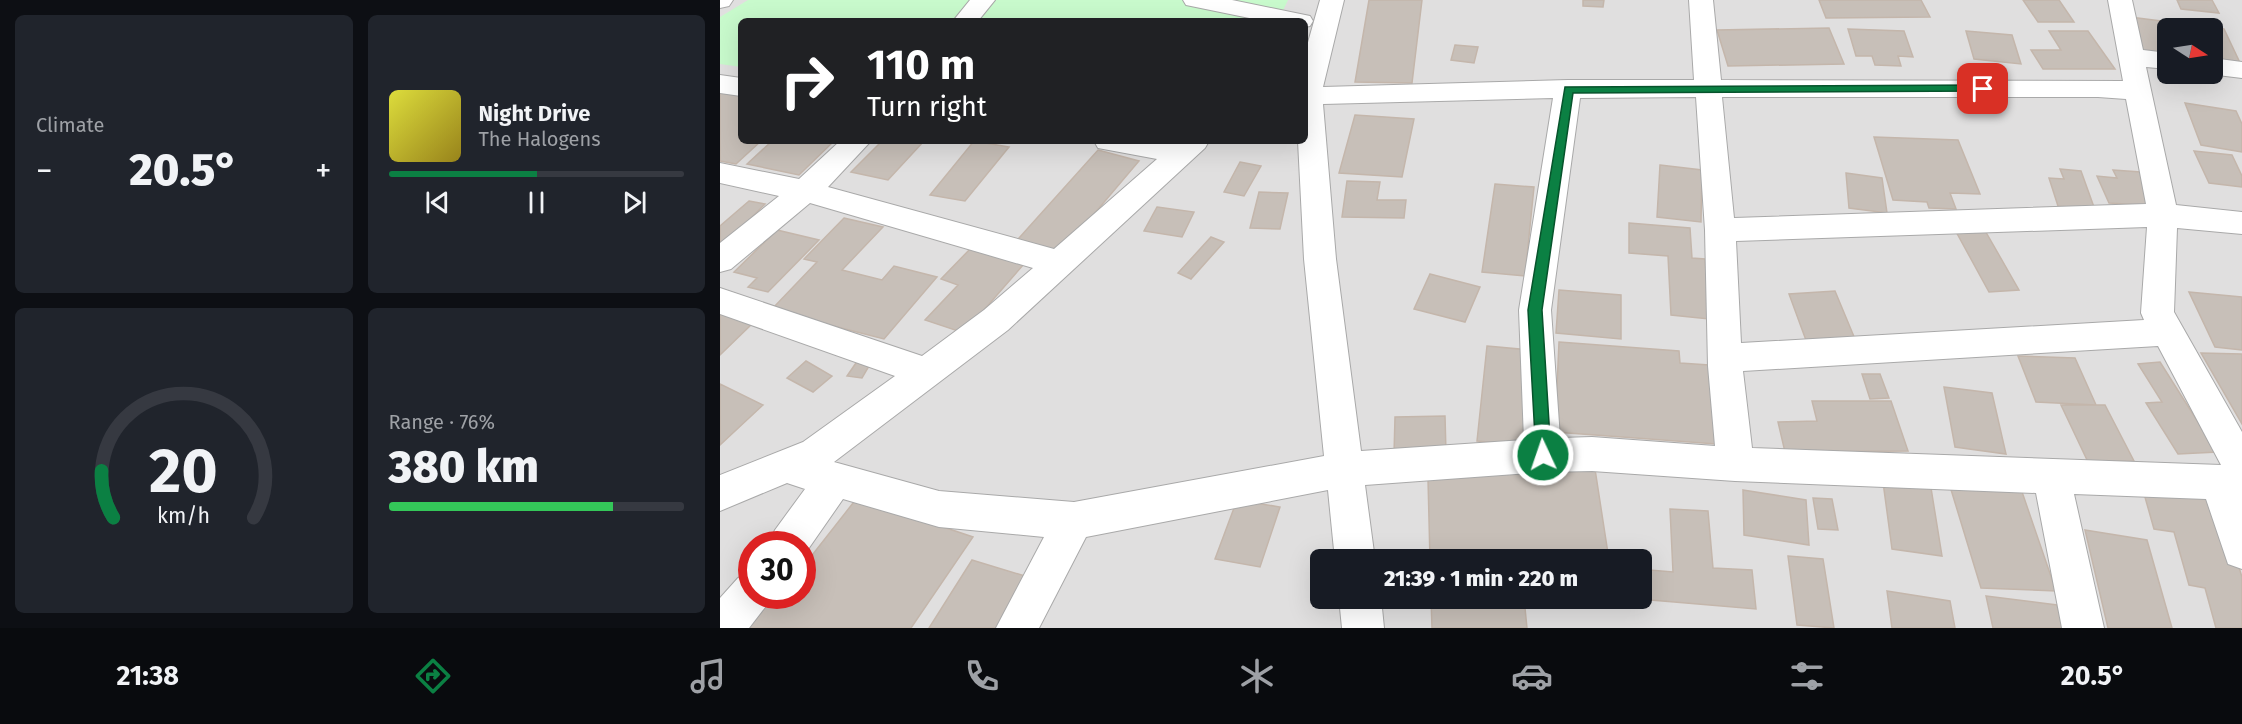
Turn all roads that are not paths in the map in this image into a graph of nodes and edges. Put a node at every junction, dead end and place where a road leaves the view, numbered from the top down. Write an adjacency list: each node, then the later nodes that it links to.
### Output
1 (983, 0): 5 (street)
2 (1195, 0): 6 (street)
3 (1701, 0): 15 (street)
4 (2121, 0): 8 (street)
5 (968, 18)
6 (1285, 18)
7 (1315, 24): 17 (street)
8 (2132, 57): 9 (street); 16 (street)
9 (2157, 60)
10 (2223, 67): 11 (street)
11 (2242, 70)
12 (720, 84): 13 (street)
13 (738, 87)
14 (1568, 90): 15 (street); 17 (street); 32 (street)
15 (1706, 91): 16 (street); 25 (street)
16 (2139, 91): 23 (street)
17 (1309, 96): 35 (street)
18 (854, 144): 22 (street)
19 (1148, 144): 20 (street)
20 (1188, 147): 27 (street)
21 (720, 173): 22 (street)
22 (805, 191): 26 (street); 27 (street)
23 (2163, 215): 24 (street); 25 (street); 29 (street)
24 (2242, 223)
25 (1720, 231): 30 (street)
26 (720, 260)
27 (1059, 263): 31 (street)
28 (720, 301): 31 (street)
29 (2166, 332): 30 (street); 37 (street)
30 (1725, 358): 33 (street)
31 (926, 372): 34 (street)
32 (1543, 455): 33 (street); 35 (street)
33 (1734, 464): 36 (street)
34 (786, 466): 38 (street); 39 (street)
35 (1345, 469): 40 (street); 42 (street)
36 (2051, 475): 37 (street); 49 (street)
37 (2235, 478): 43 (street)
38 (834, 480): 40 (street); 41 (street)
39 (726, 485)
40 (1074, 521): 47 (street)
41 (798, 531)
42 (1354, 549)
43 (2242, 550)
44 (738, 609): 46 (street)
45 (1361, 609): 48 (street)
46 (722, 628)
47 (1017, 628)
48 (1363, 628)
49 (2083, 628)

